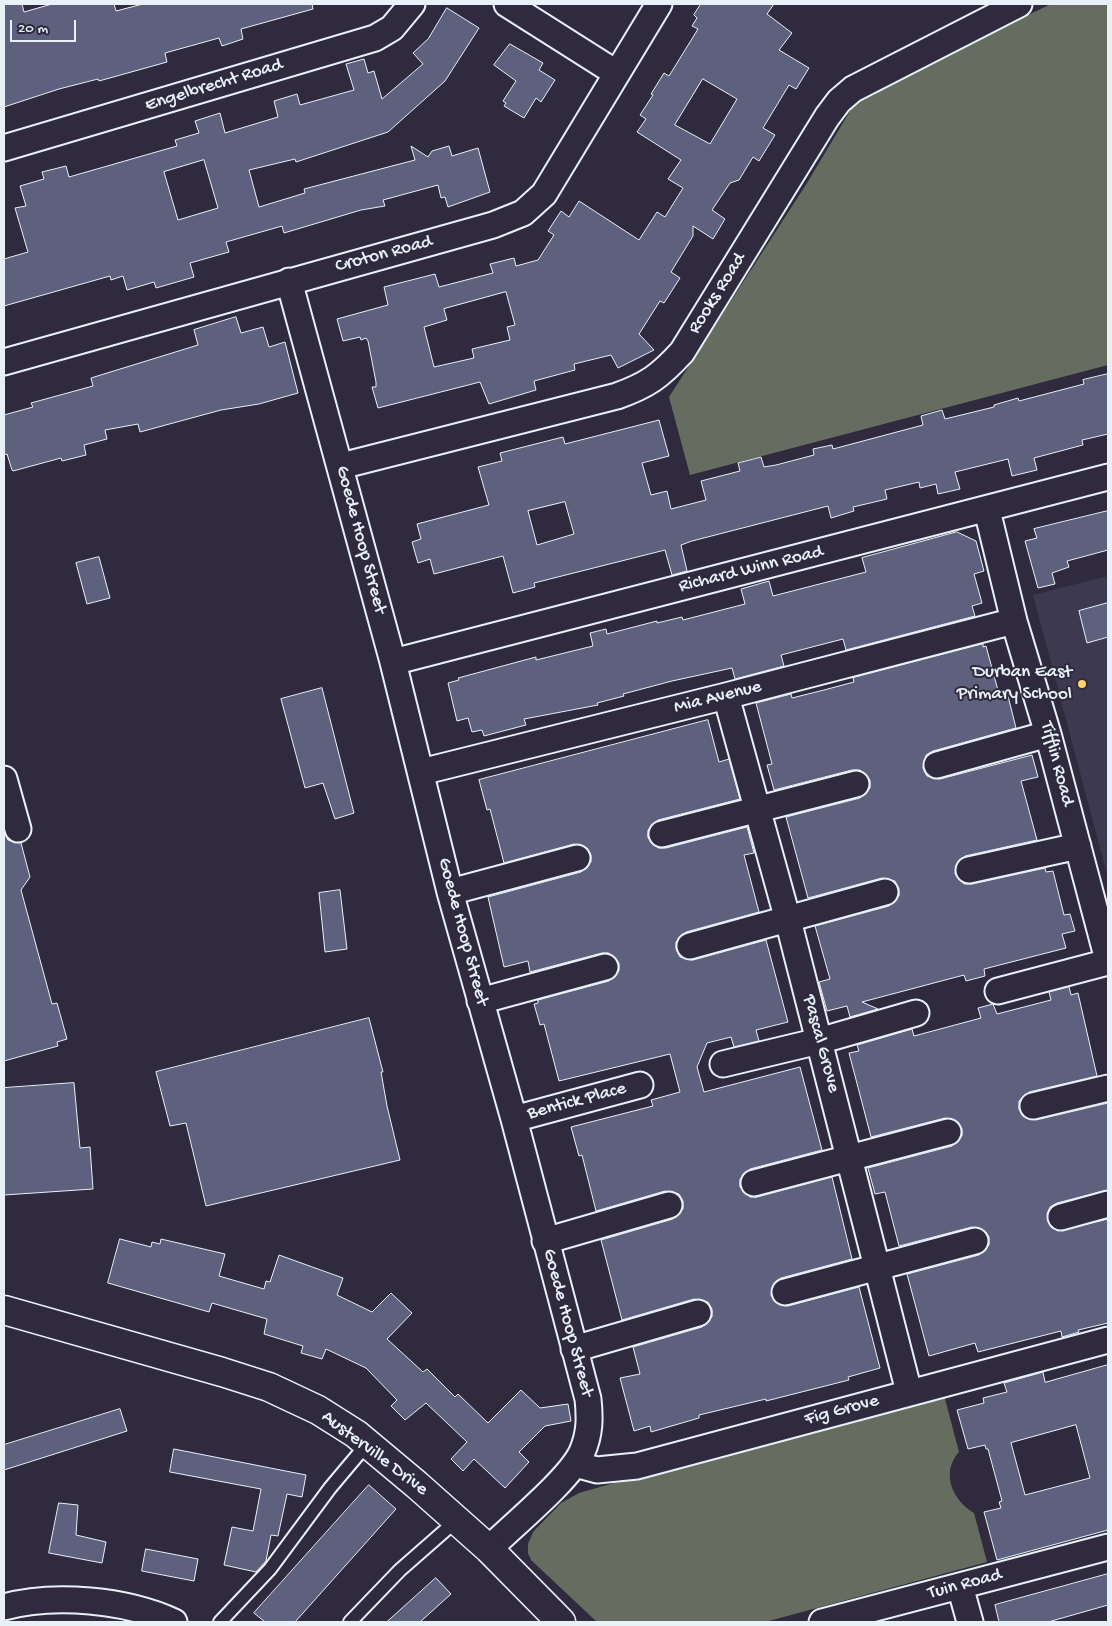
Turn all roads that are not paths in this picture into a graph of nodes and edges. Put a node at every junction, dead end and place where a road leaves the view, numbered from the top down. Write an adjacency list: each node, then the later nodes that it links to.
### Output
1 (412, 4): 6 (street, Engelbrecht Road)
2 (508, 4): 5 (street)
3 (659, 4): 5 (street, Croton Road)
4 (1020, 4): 9 (street, Rooks Road)
5 (616, 73): 7 (street, Croton Road)
6 (4, 148)
7 (289, 281): 8 (street, Croton Road); 9 (street, Goede Hoop Street)
8 (4, 362)
9 (341, 466): 13 (street, Goede Hoop Street)
10 (1108, 477): 11 (street, Richard Winn Road)
11 (987, 510): 12 (street, Tifflin Road); 13 (street, Richard Winn Road)
12 (1014, 621): 14 (street, Mia Avenue); 15 (street, Tifflin Road)
13 (393, 662): 17 (street, Goede Hoop Street)
14 (726, 696): 17 (street, Mia Avenue); 20 (street, Pascal Grove)
15 (1048, 734): 16 (street); 23 (street, Tifflin Road)
16 (937, 765)
17 (421, 772): 26 (street, Goede Hoop Street)
18 (4, 779): 21 (street)
19 (856, 784): 20 (street)
20 (756, 809): 22 (street); 28 (street, Pascal Grove)
21 (18, 829)
22 (662, 834)
23 (1078, 846): 25 (street); 30 (street, Tifflin Road)
24 (577, 858): 26 (street)
25 (968, 870)
26 (450, 892): 33 (street, Goede Hoop Street)
27 (885, 892): 28 (street)
28 (788, 920): 29 (street); 35 (street, Pascal Grove)
29 (690, 946)
30 (1108, 961): 32 (street)
31 (605, 967): 33 (street)
32 (998, 991)
33 (480, 1001): 40 (street, Goede Hoop Street)
34 (916, 1013): 35 (street)
35 (819, 1041): 36 (street); 42 (street, Pascal Grove)
36 (723, 1064)
37 (640, 1085): 40 (street, Bentick Place)
38 (1108, 1088): 39 (street)
39 (1033, 1106)
40 (514, 1119): 47 (street, Goede Hoop Street)
41 (948, 1132): 42 (street)
42 (849, 1158): 43 (street); 49 (street, Pascal Grove)
43 (754, 1183)
44 (669, 1204): 47 (street)
45 (1108, 1204): 46 (street)
46 (1061, 1217)
47 (545, 1241): 54 (street, Goede Hoop Street)
48 (976, 1241): 49 (street)
49 (878, 1268): 50 (street); 55 (street, Pascal Grove)
50 (785, 1292)
51 (4, 1310): 56 (street, Austerville Drive)
52 (698, 1313): 54 (street)
53 (1108, 1340): 55 (street, Fig Grove)
54 (574, 1349): 57 (street, Goede Hoop Street)
55 (909, 1392): 57 (street, Fig Grove)
56 (367, 1444): 58 (street, Austerville Drive); 64 (lane)
57 (575, 1464): 60 (street, Goede Hoop Street)
58 (457, 1520): 60 (street, Austerville Drive); 65 (lane)
59 (1108, 1547): 61 (street, Tuin Road)
60 (489, 1549): 66 (street, Austerville Drive)
61 (960, 1586): 67 (street, Tuin Road); 68 (street)
62 (4, 1607): 63 (street)
63 (174, 1622)
64 (220, 1622)
65 (350, 1622)
66 (561, 1622)
67 (822, 1622)
68 (970, 1622)

